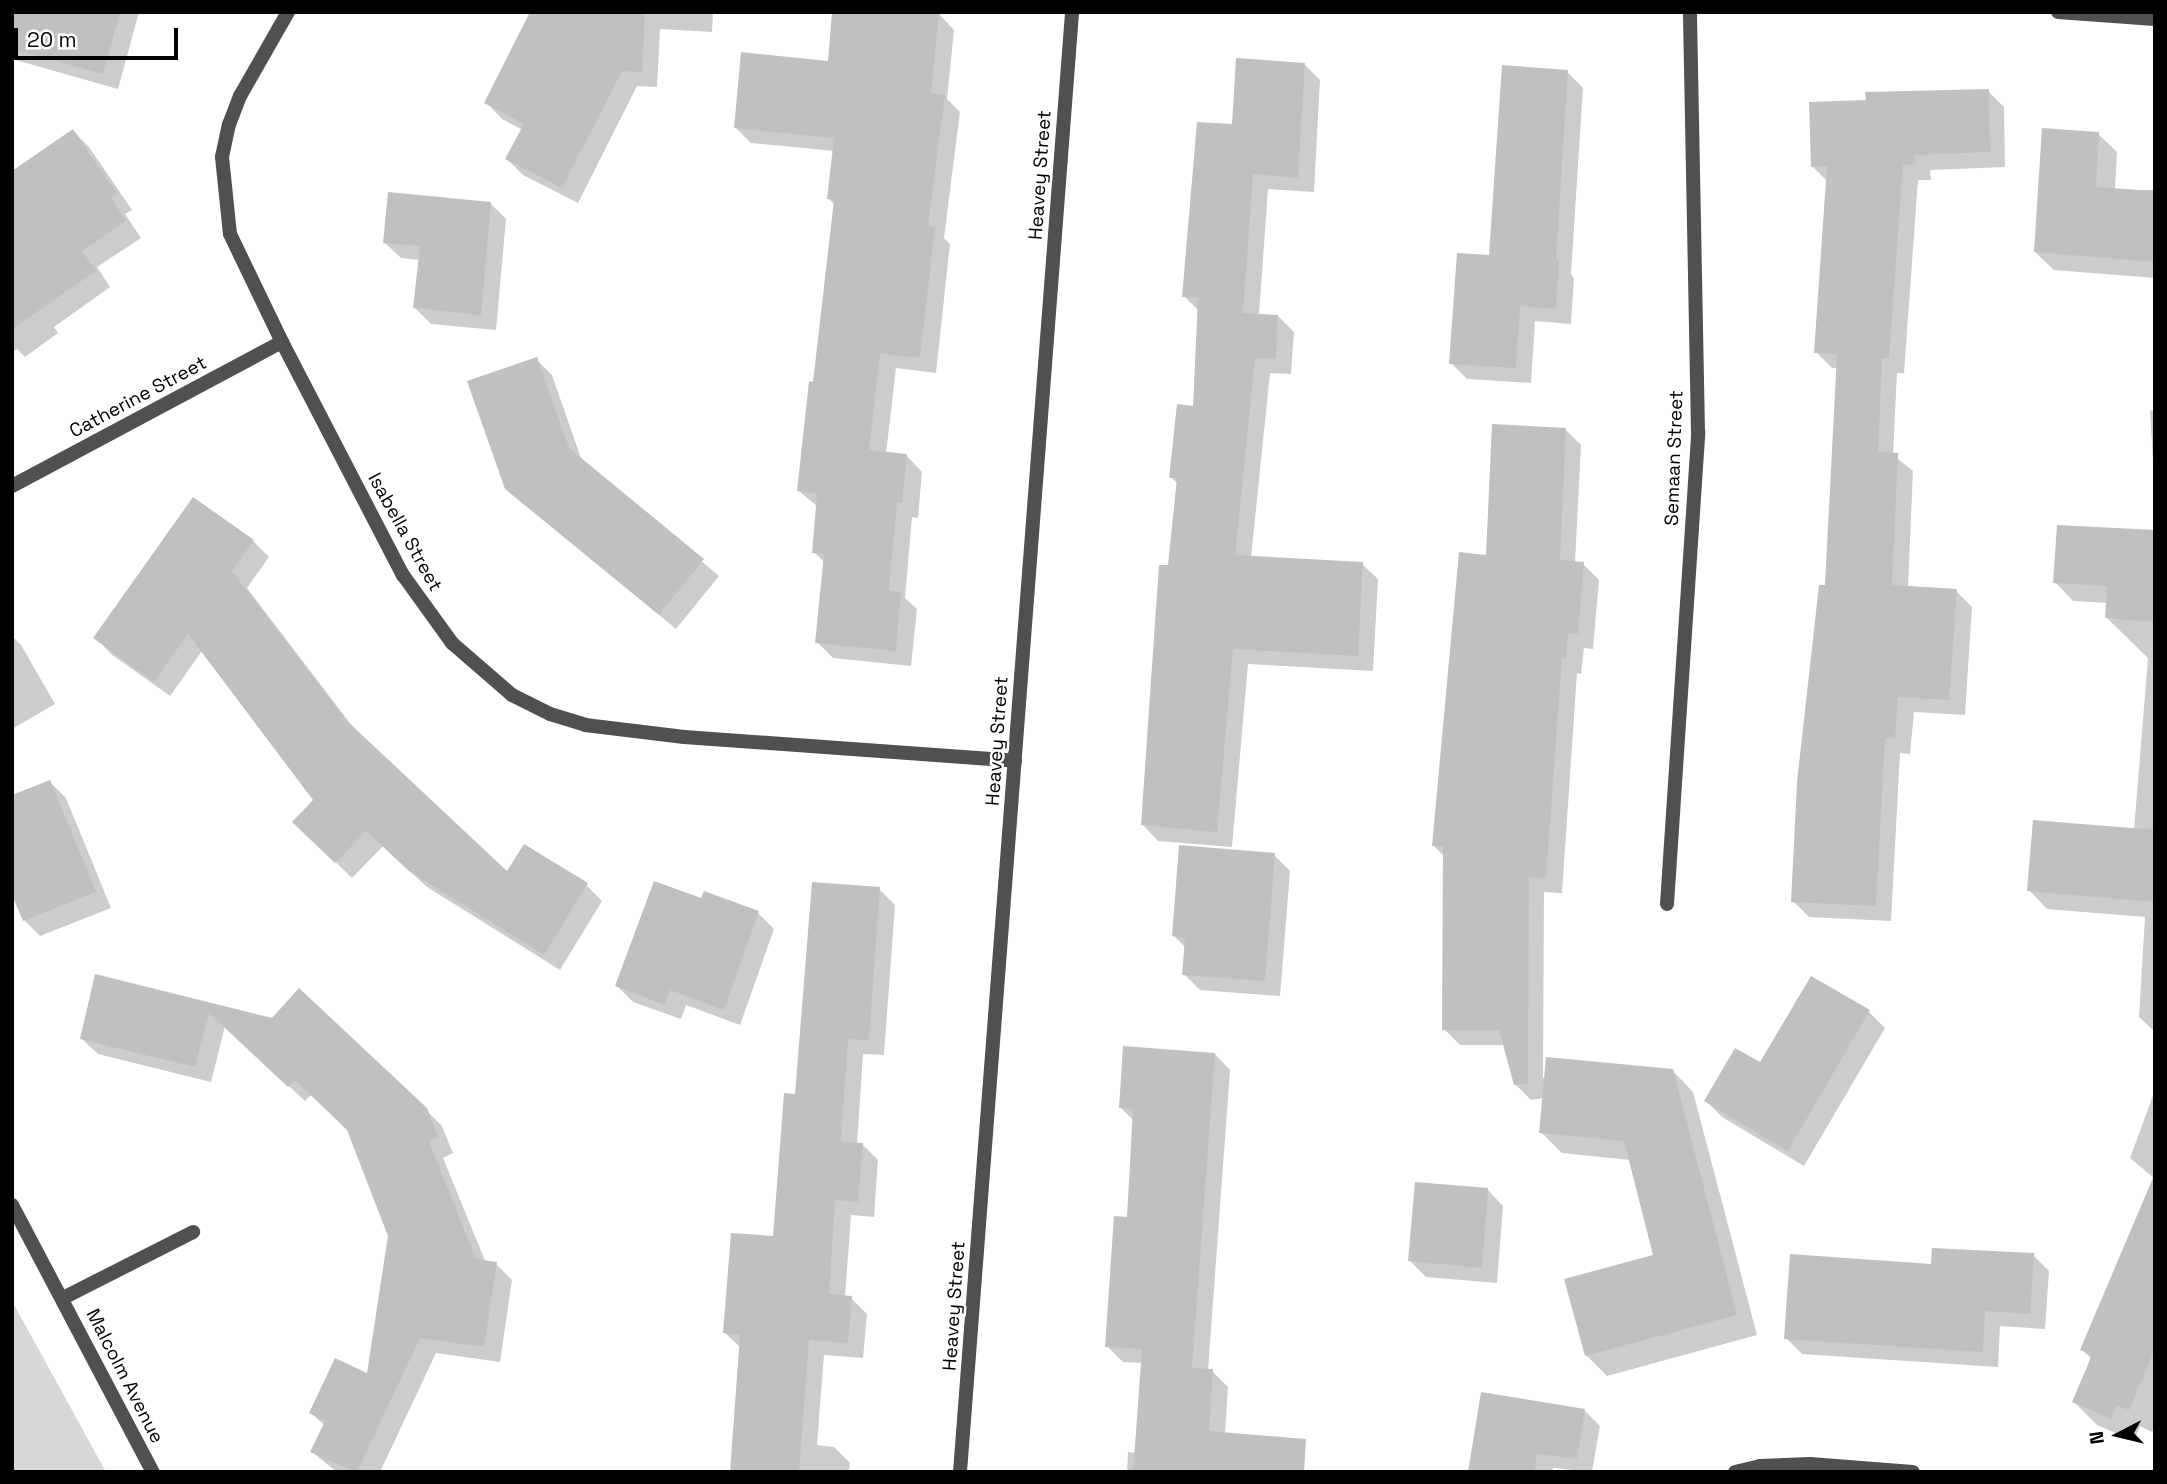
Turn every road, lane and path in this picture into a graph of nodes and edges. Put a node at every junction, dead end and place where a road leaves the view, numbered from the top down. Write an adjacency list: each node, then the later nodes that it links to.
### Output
1 (288, 12): 6 (street, Isabella Street)
2 (1072, 12): 8 (street, Heavey Street)
3 (1690, 12): 9 (street, Semaan Street)
4 (2058, 12): 5 (street)
5 (2155, 19)
6 (282, 342): 7 (street, Catherine Street); 8 (street, Isabella Street)
7 (12, 486)
8 (1015, 761): 14 (street, Heavey Street)
9 (1667, 904)
10 (12, 1205): 12 (street, Malcolm Avenue)
11 (193, 1233): 12 (street, Malcolm Avenue)
12 (63, 1298): 13 (street, Malcolm Avenue)
13 (153, 1472)
14 (960, 1472)
15 (1735, 1472): 16 (street)
16 (1913, 1472)

